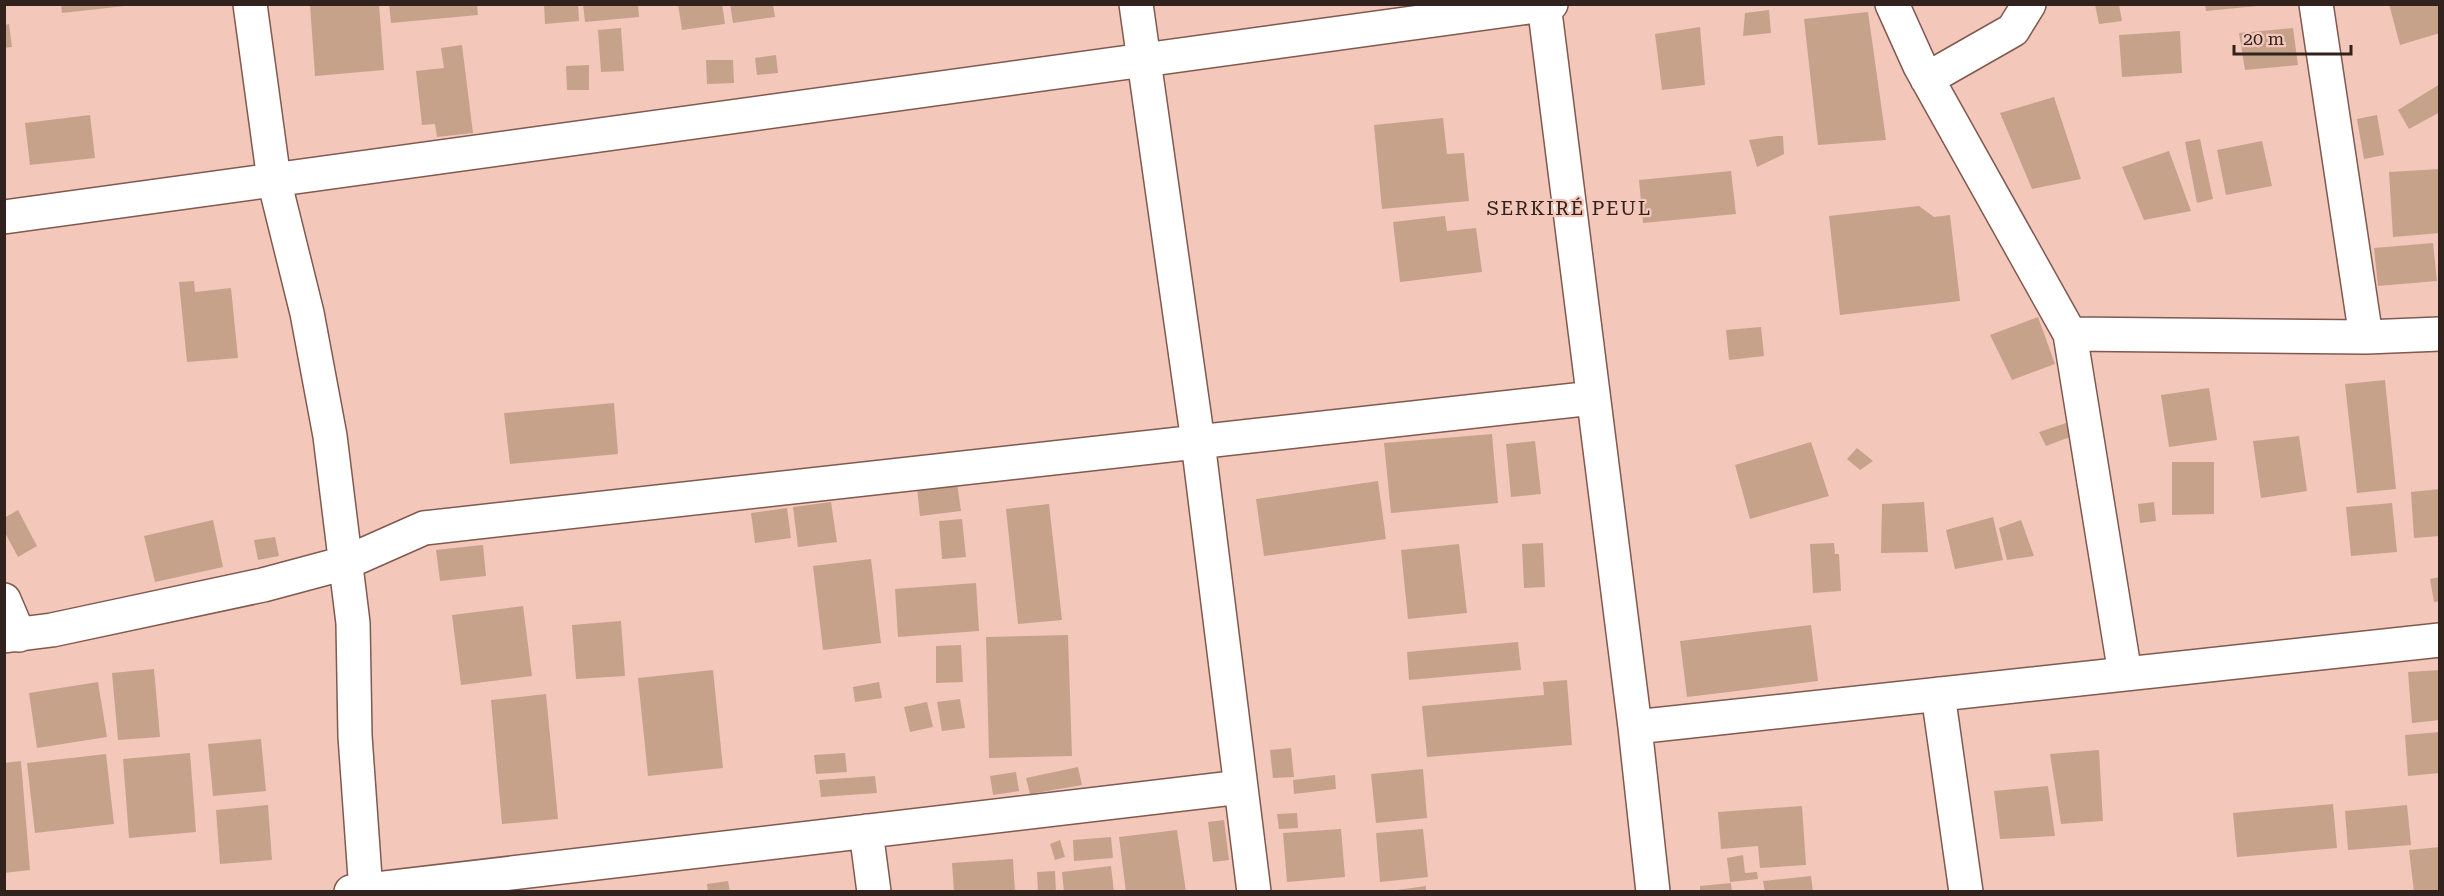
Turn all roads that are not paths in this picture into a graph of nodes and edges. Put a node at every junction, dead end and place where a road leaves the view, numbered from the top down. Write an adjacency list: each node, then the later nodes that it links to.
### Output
1 (250, 4): 9 (street)
2 (1136, 4): 7 (street)
3 (1892, 4): 8 (street)
4 (2029, 4): 8 (street)
5 (2316, 4): 13 (street)
6 (1547, 5): 7 (street); 14 (street)
7 (1144, 61): 9 (street); 15 (street)
8 (1927, 79): 11 (street)
9 (274, 180): 10 (street); 16 (street)
10 (4, 218)
11 (2070, 334): 13 (street); 20 (street)
12 (2439, 334): 13 (street)
13 (2366, 337)
14 (1593, 398): 15 (street); 22 (street)
15 (1198, 442): 16 (street); 23 (street)
16 (345, 563): 18 (street); 25 (street)
17 (4, 600): 18 (street)
18 (12, 636)
19 (2439, 640): 20 (street)
20 (2125, 674): 21 (street)
21 (1938, 694): 22 (street); 29 (street)
22 (1635, 727): 28 (street)
23 (1241, 787): 24 (street); 27 (street)
24 (866, 831): 25 (street); 26 (street)
25 (361, 891)
26 (874, 891)
27 (1254, 891)
28 (1653, 891)
29 (1966, 891)

